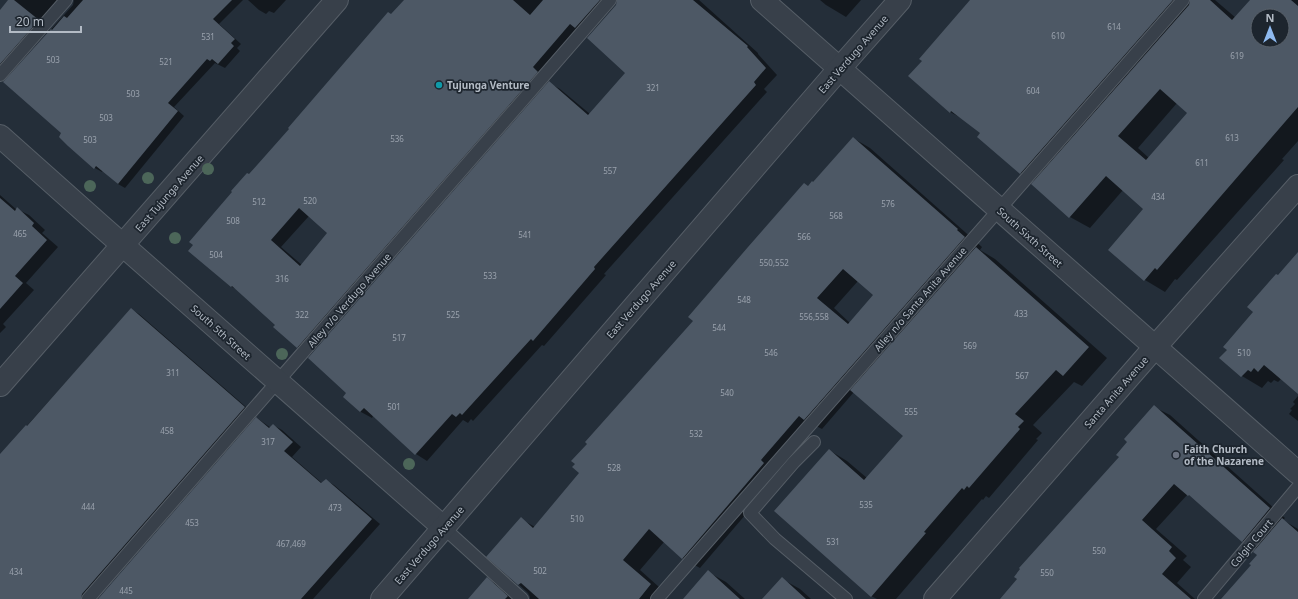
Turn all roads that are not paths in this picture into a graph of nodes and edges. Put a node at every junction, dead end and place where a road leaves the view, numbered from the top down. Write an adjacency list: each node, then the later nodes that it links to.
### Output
1 (66, 0): 8 (lane)
2 (337, 0): 12 (street, East Tujunga Avenue)
3 (610, 0): 14 (lane, Alley n/o Verdugo Avenue)
4 (762, 0): 7 (street, South Sixth Street)
5 (900, 0): 7 (street, East Verdugo Avenue)
6 (1183, 0): 11 (lane, Alley n/o Santa Anita Avenue)
7 (840, 68): 11 (street, South Sixth Street); 19 (street, East Verdugo Avenue)
8 (0, 75)
9 (0, 136): 12 (street, South 5th Street)
10 (1298, 186): 13 (street, Santa Anita Avenue)
11 (999, 209): 13 (street, South Sixth Street); 23 (lane, Alley n/o Santa Anita Avenue)
12 (123, 246): 14 (street, South 5th Street); 15 (street, East Tujunga Avenue)
13 (1154, 347): 17 (street, South Sixth Street); 25 (street, Santa Anita Avenue)
14 (277, 382): 19 (street, South 5th Street); 20 (lane, Alley n/o Verdugo Avenue)
15 (0, 385)
16 (814, 442): 24 (lane)
17 (1298, 473)
18 (1298, 487): 26 (lane, Colgin Court)
19 (444, 528): 21 (street, East Verdugo Avenue); 22 (lane)
20 (88, 599)
21 (382, 599)
22 (522, 599)
23 (658, 599)
24 (846, 599)
25 (935, 599)
26 (1204, 599)

